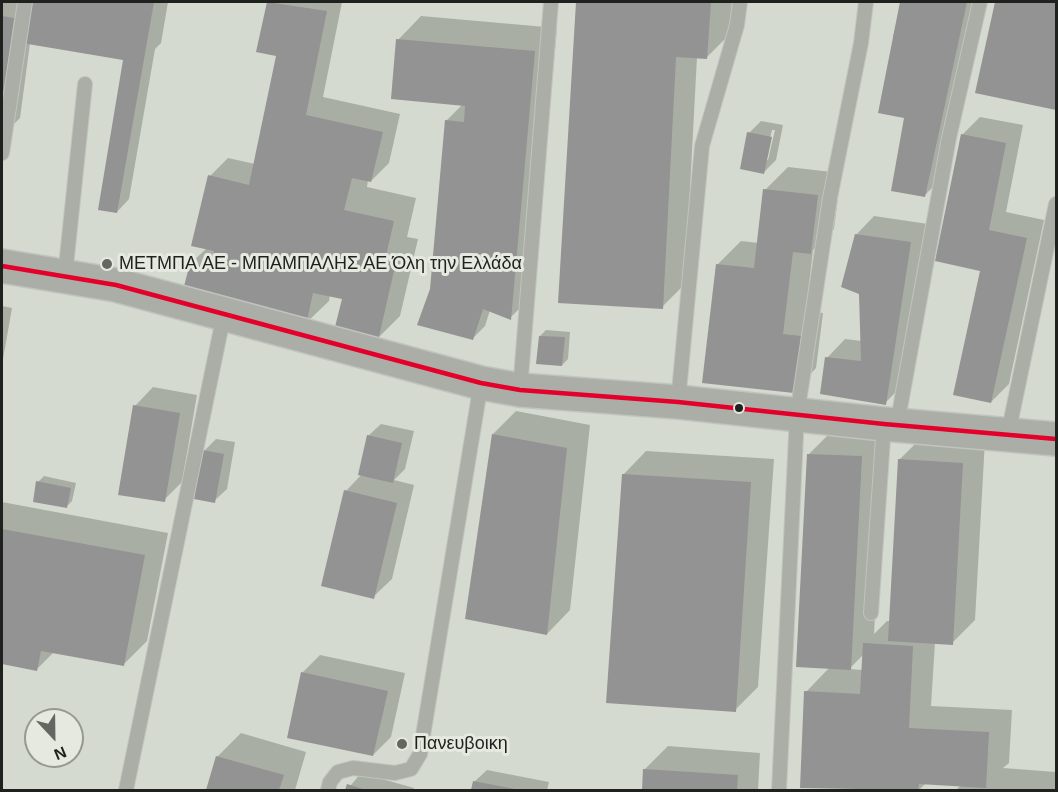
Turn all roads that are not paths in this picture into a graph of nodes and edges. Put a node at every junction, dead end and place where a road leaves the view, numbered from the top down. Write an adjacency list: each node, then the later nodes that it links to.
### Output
1 (25, 2): 7 (lane)
2 (551, 2): 13 (lane)
3 (740, 2): 14 (lane)
4 (866, 2): 15 (lane)
5 (980, 2): 16 (lane)
6 (85, 84): 10 (lane)
7 (2, 153)
8 (1056, 204): 17 (lane)
9 (2, 266): 10 (street)
10 (65, 276): 11 (street)
11 (224, 314): 12 (street); 20 (lane)
12 (481, 382): 13 (street); 21 (lane)
13 (520, 390): 14 (street)
14 (678, 402): 15 (street)
15 (797, 416): 16 (street); 22 (lane)
16 (890, 425): 17 (street); 19 (lane)
17 (1008, 435): 18 (street)
18 (1056, 439)
19 (871, 613)
20 (126, 790)
21 (328, 790)
22 (779, 790)

